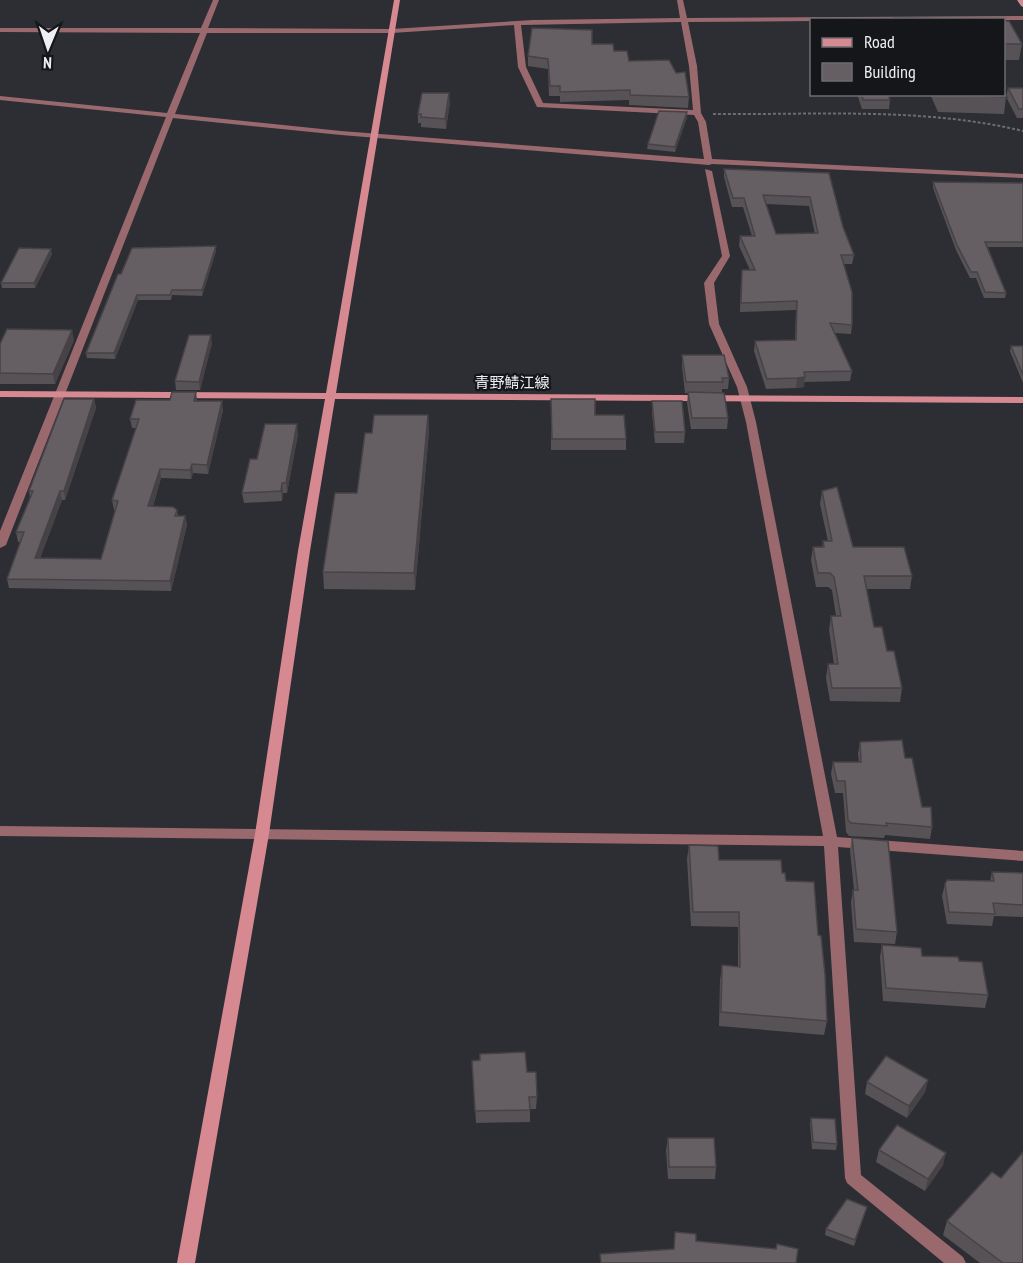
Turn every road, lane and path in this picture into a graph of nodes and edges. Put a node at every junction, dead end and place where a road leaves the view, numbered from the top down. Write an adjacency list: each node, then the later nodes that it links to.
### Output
1 (216, 0): 12 (street)
2 (398, 0): 13 (street)
3 (680, 0): 9 (street)
4 (1020, 0): 5 (street)
5 (1023, 5)
6 (1005, 18): 7 (street)
7 (1023, 18)
8 (810, 19): 9 (street)
9 (685, 20): 10 (street); 17 (street)
10 (517, 23): 13 (street); 17 (street)
11 (0, 30): 12 (street)
12 (204, 30): 13 (street); 18 (street)
13 (392, 31): 20 (street)
14 (0, 98): 15 (street)
15 (34, 101): 16 (street); 18 (street)
16 (0, 105)
17 (697, 113): 19 (path); 21 (street)
18 (170, 118): 20 (street); 26 (street)
19 (1023, 131)
20 (376, 137): 21 (street); 27 (street)
21 (712, 169): 23 (street); 28 (street)
22 (760, 174): 24 (street)
23 (1023, 176)
24 (1023, 183)
25 (0, 394): 26 (street, 青野鯖江線)
26 (61, 395): 27 (street, 青野鯖江線); 30 (street)
27 (332, 396): 28 (street, 青野鯖江線); 32 (street)
28 (745, 399): 29 (street, 青野鯖江線); 33 (street)
29 (1023, 400)
30 (0, 545)
31 (0, 831): 32 (street)
32 (262, 834): 33 (street); 35 (street)
33 (831, 841): 34 (street); 36 (street)
34 (1023, 856)
35 (186, 1263)
36 (957, 1263)

